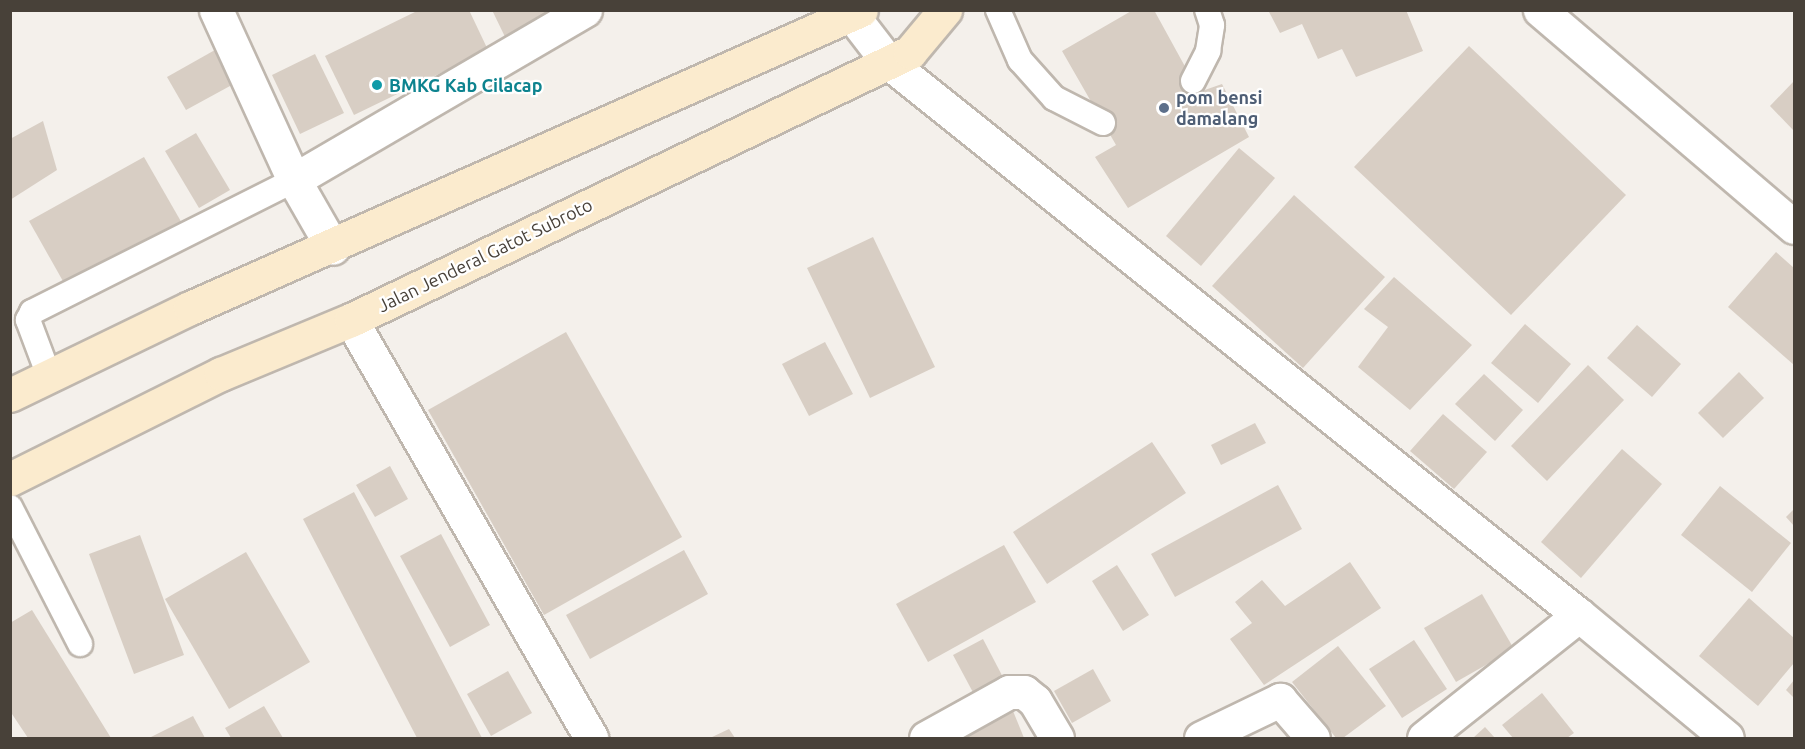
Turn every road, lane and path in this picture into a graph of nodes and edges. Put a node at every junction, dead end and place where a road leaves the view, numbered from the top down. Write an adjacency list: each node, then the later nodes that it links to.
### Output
1 (216, 10): 11 (street)
2 (585, 10): 11 (street)
3 (945, 10): 8 (main road, Jalan Jenderal Gatot Subroto)
4 (998, 10): 10 (lane)
5 (1207, 10): 9 (lane)
6 (1540, 10): 12 (street)
7 (853, 12): 8 (street); 13 (main road)
8 (888, 62): 14 (main road, Jalan Jenderal Gatot Subroto); 19 (street)
9 (1193, 81)
10 (1103, 123)
11 (294, 180): 13 (street); 15 (lane)
12 (1794, 227)
13 (333, 248): 15 (main road)
14 (351, 320): 17 (main road, Jalan Jenderal Gatot Subroto); 21 (street)
15 (50, 376): 16 (main road)
16 (10, 395)
17 (10, 479)
18 (10, 507): 20 (lane)
19 (1579, 615): 26 (street); 27 (street)
20 (80, 644)
21 (591, 738)
22 (926, 738): 23 (street)
23 (1057, 738)
24 (1201, 738): 25 (street)
25 (1313, 738)
26 (1424, 738)
27 (1727, 738)

